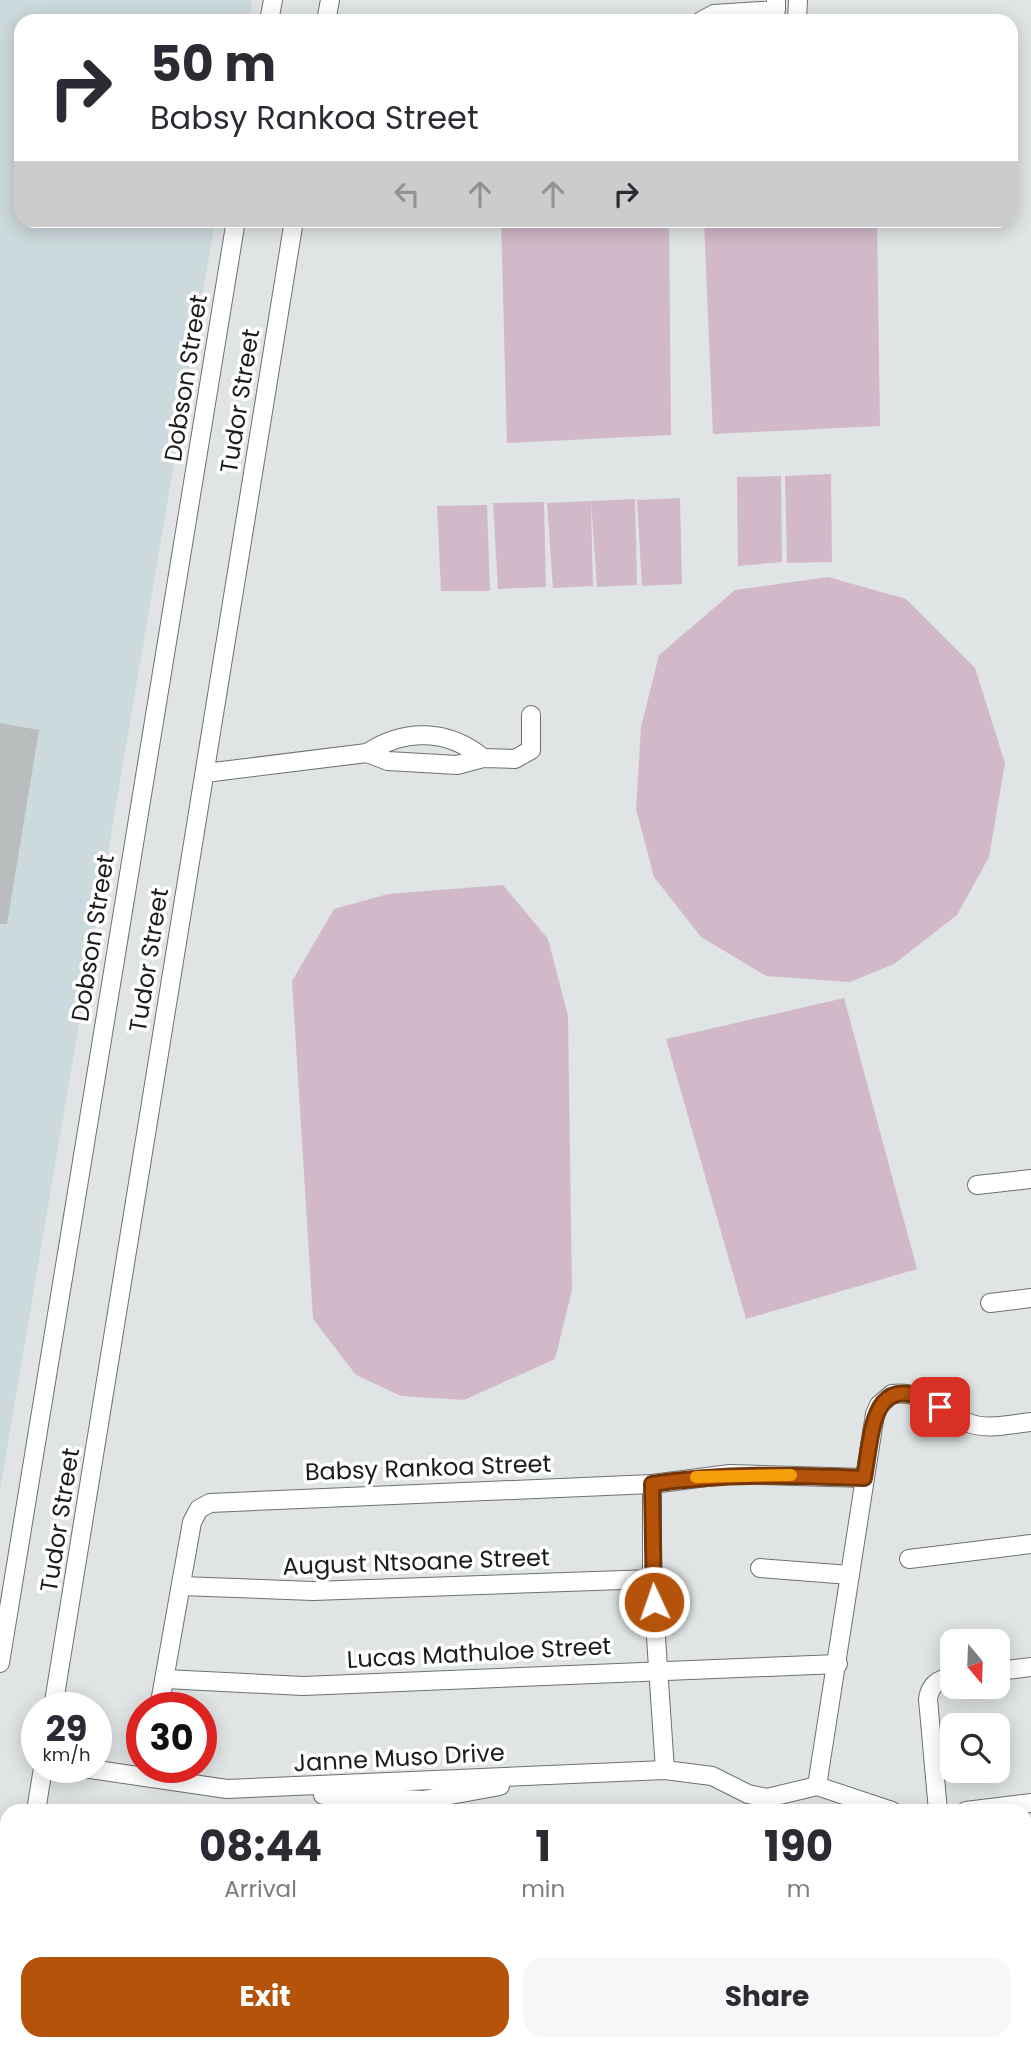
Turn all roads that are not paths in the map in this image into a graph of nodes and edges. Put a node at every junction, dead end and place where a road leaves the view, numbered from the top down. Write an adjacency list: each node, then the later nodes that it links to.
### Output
1 (776, 0): 2 (street)
2 (714, 14)
3 (235, 228): 22 (street, Dobson Street)
4 (293, 228): 8 (street, Tudor Street)
5 (531, 715): 7 (street)
6 (367, 752): 7 (street); 7 (street); 8 (street)
7 (483, 758)
8 (205, 773): 29 (street, Tudor Street)
9 (1031, 1179): 10 (street)
10 (977, 1185)
11 (1031, 1298): 12 (street)
12 (990, 1303)
13 (1031, 1422): 14 (street)
14 (864, 1478): 15 (street, Babsy Rankoa Street); 19 (street)
15 (652, 1484): 20 (street); 21 (street, Babsy Rankoa Street)
16 (1031, 1544): 17 (street)
17 (909, 1559)
18 (760, 1568): 19 (street)
19 (850, 1575): 23 (street)
20 (652, 1579): 21 (street, August Ntsoane Street); 25 (street)
21 (181, 1586): 27 (street, Babsy Rankoa Street)
22 (0, 1663)
23 (838, 1664): 25 (street, Lucas Mathuloe Street); 34 (street)
24 (1031, 1667): 26 (street)
25 (660, 1670): 27 (street, Lucas Mathuloe Street); 31 (street)
26 (1010, 1670)
27 (164, 1679): 30 (street, Babsy Rankoa Street)
28 (940, 1681): 37 (street)
29 (56, 1692)
30 (162, 1692)
31 (665, 1770): 33 (street, Janne Muso Drive); 34 (street, Janne Muso Drive)
32 (41, 1783): 35 (street)
33 (197, 1783)
34 (817, 1786): 36 (street)
35 (37, 1804)
36 (871, 1804)
37 (937, 1804)

